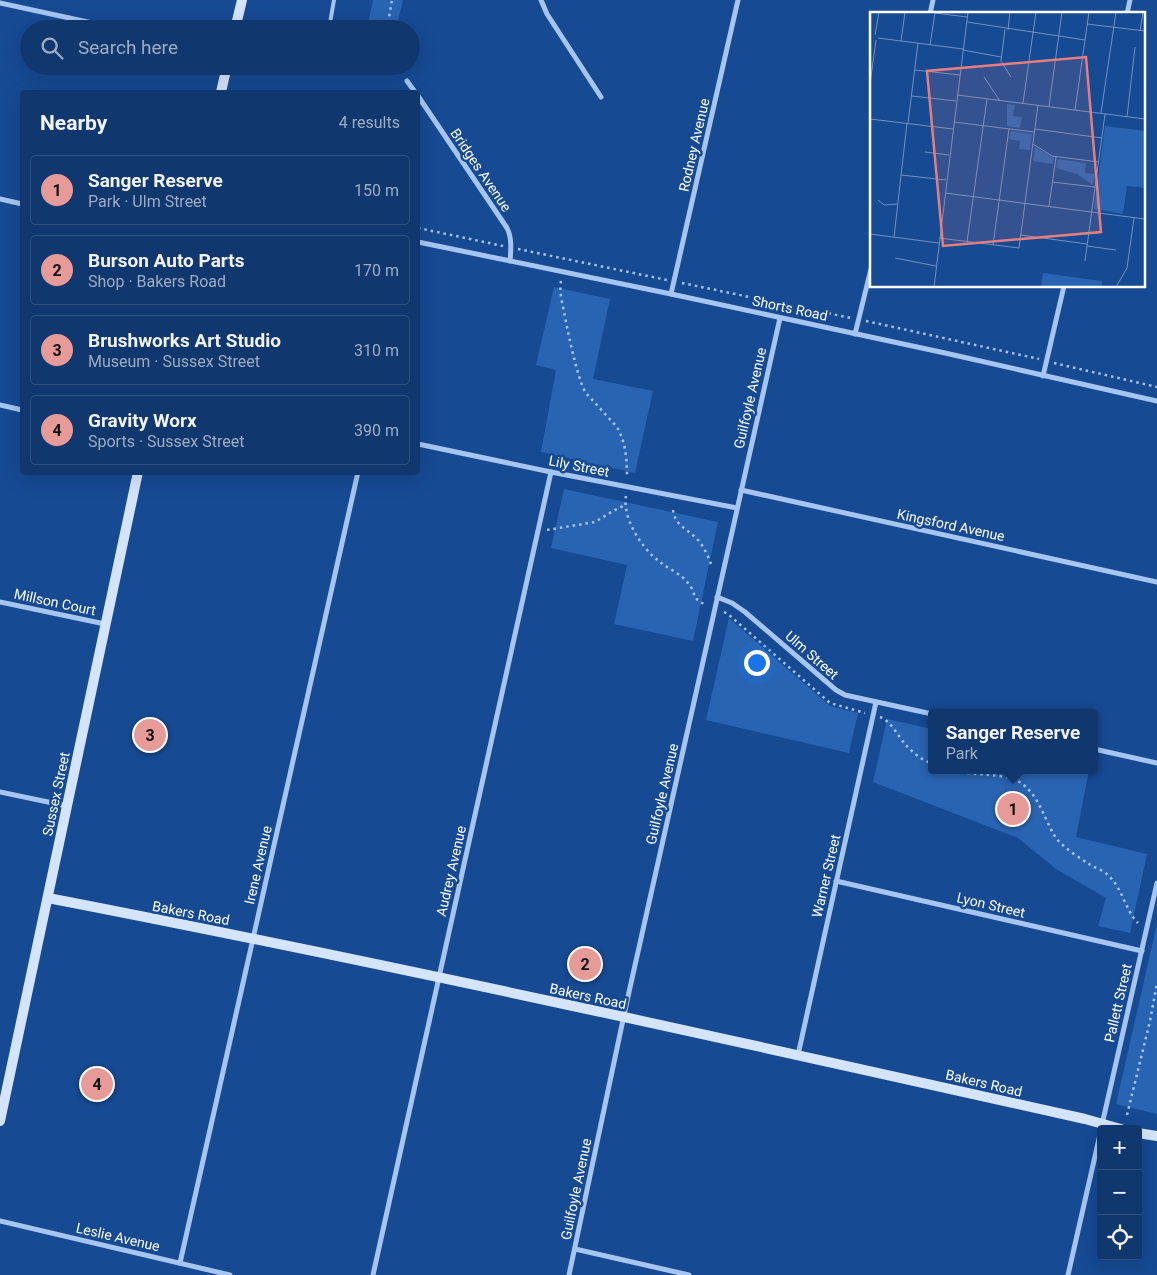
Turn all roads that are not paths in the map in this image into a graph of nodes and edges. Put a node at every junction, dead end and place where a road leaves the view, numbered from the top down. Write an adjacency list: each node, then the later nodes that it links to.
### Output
1 (242, 0): 7 (street)
2 (334, 0): 8 (lane)
3 (541, 0): 13 (street)
4 (738, 0): 21 (street, Rodney Avenue)
5 (0, 4): 6 (street)
6 (77, 20)
7 (238, 20)
8 (331, 20)
9 (225, 75): 11 (street)
10 (407, 81): 12 (street)
11 (221, 90)
12 (414, 90)
13 (601, 97)
14 (420, 99): 18 (street, Bridges Avenue)
15 (0, 199): 16 (street)
16 (20, 204)
17 (420, 242): 18 (street, Shorts Road)
18 (510, 261): 21 (street, Shorts Road)
19 (870, 272): 23 (street)
20 (1064, 288): 24 (street)
21 (671, 294): 22 (street, Shorts Road)
22 (780, 318): 23 (street, Shorts Road); 32 (street, Guilfoyle Avenue)
23 (856, 334): 24 (street, Shorts Road)
24 (1043, 376): 25 (street, Shorts Road)
25 (1157, 401)
26 (0, 405): 27 (street)
27 (20, 410)
28 (420, 444): 29 (street, Lily Street)
29 (551, 472): 33 (street, Lily Street); 49 (street, Audrey Avenue)
30 (137, 475): 37 (street, Sussex Street)
31 (357, 475): 47 (street, Irene Avenue)
32 (741, 490): 33 (street, Guilfoyle Avenue); 34 (street, Kingsford Avenue)
33 (737, 508): 35 (street, Guilfoyle Avenue)
34 (1157, 582)
35 (717, 597): 38 (street, Ulm Street); 50 (street, Guilfoyle Avenue)
36 (0, 602): 37 (street, Millson Court)
37 (106, 624): 43 (street, Sussex Street)
38 (876, 702): 39 (street, Ulm Street); 44 (street, Warner Street)
39 (928, 713)
40 (1098, 750): 41 (street)
41 (1157, 763)
42 (0, 792): 43 (street)
43 (67, 806): 46 (street, Sussex Street)
44 (836, 881): 48 (street, Lyon Street); 51 (street, Warner Street)
45 (1157, 883): 48 (street, Pallett Street)
46 (48, 898): 47 (street, Bakers Road); 52 (street, Sussex Street)
47 (253, 939): 49 (street, Bakers Road); 60 (street, Irene Avenue)
48 (1142, 950): 53 (street, Pallett Street)
49 (439, 978): 50 (street, Bakers Road); 62 (street, Audrey Avenue)
50 (623, 1018): 51 (street, Bakers Road); 59 (street, Guilfoyle Avenue)
51 (798, 1055): 54 (street, Bakers Road)
52 (0, 1122)
53 (1102, 1125)
54 (1097, 1127)
55 (1142, 1133): 56 (street)
56 (1157, 1136)
57 (1097, 1146): 65 (street, Pallett Street)
58 (0, 1221): 60 (street, Leslie Avenue)
59 (575, 1249): 63 (street, Guilfoyle Avenue); 64 (street)
60 (180, 1263): 61 (street, Leslie Avenue)
61 (230, 1275)
62 (373, 1275)
63 (569, 1275)
64 (689, 1275)
65 (1068, 1275)

